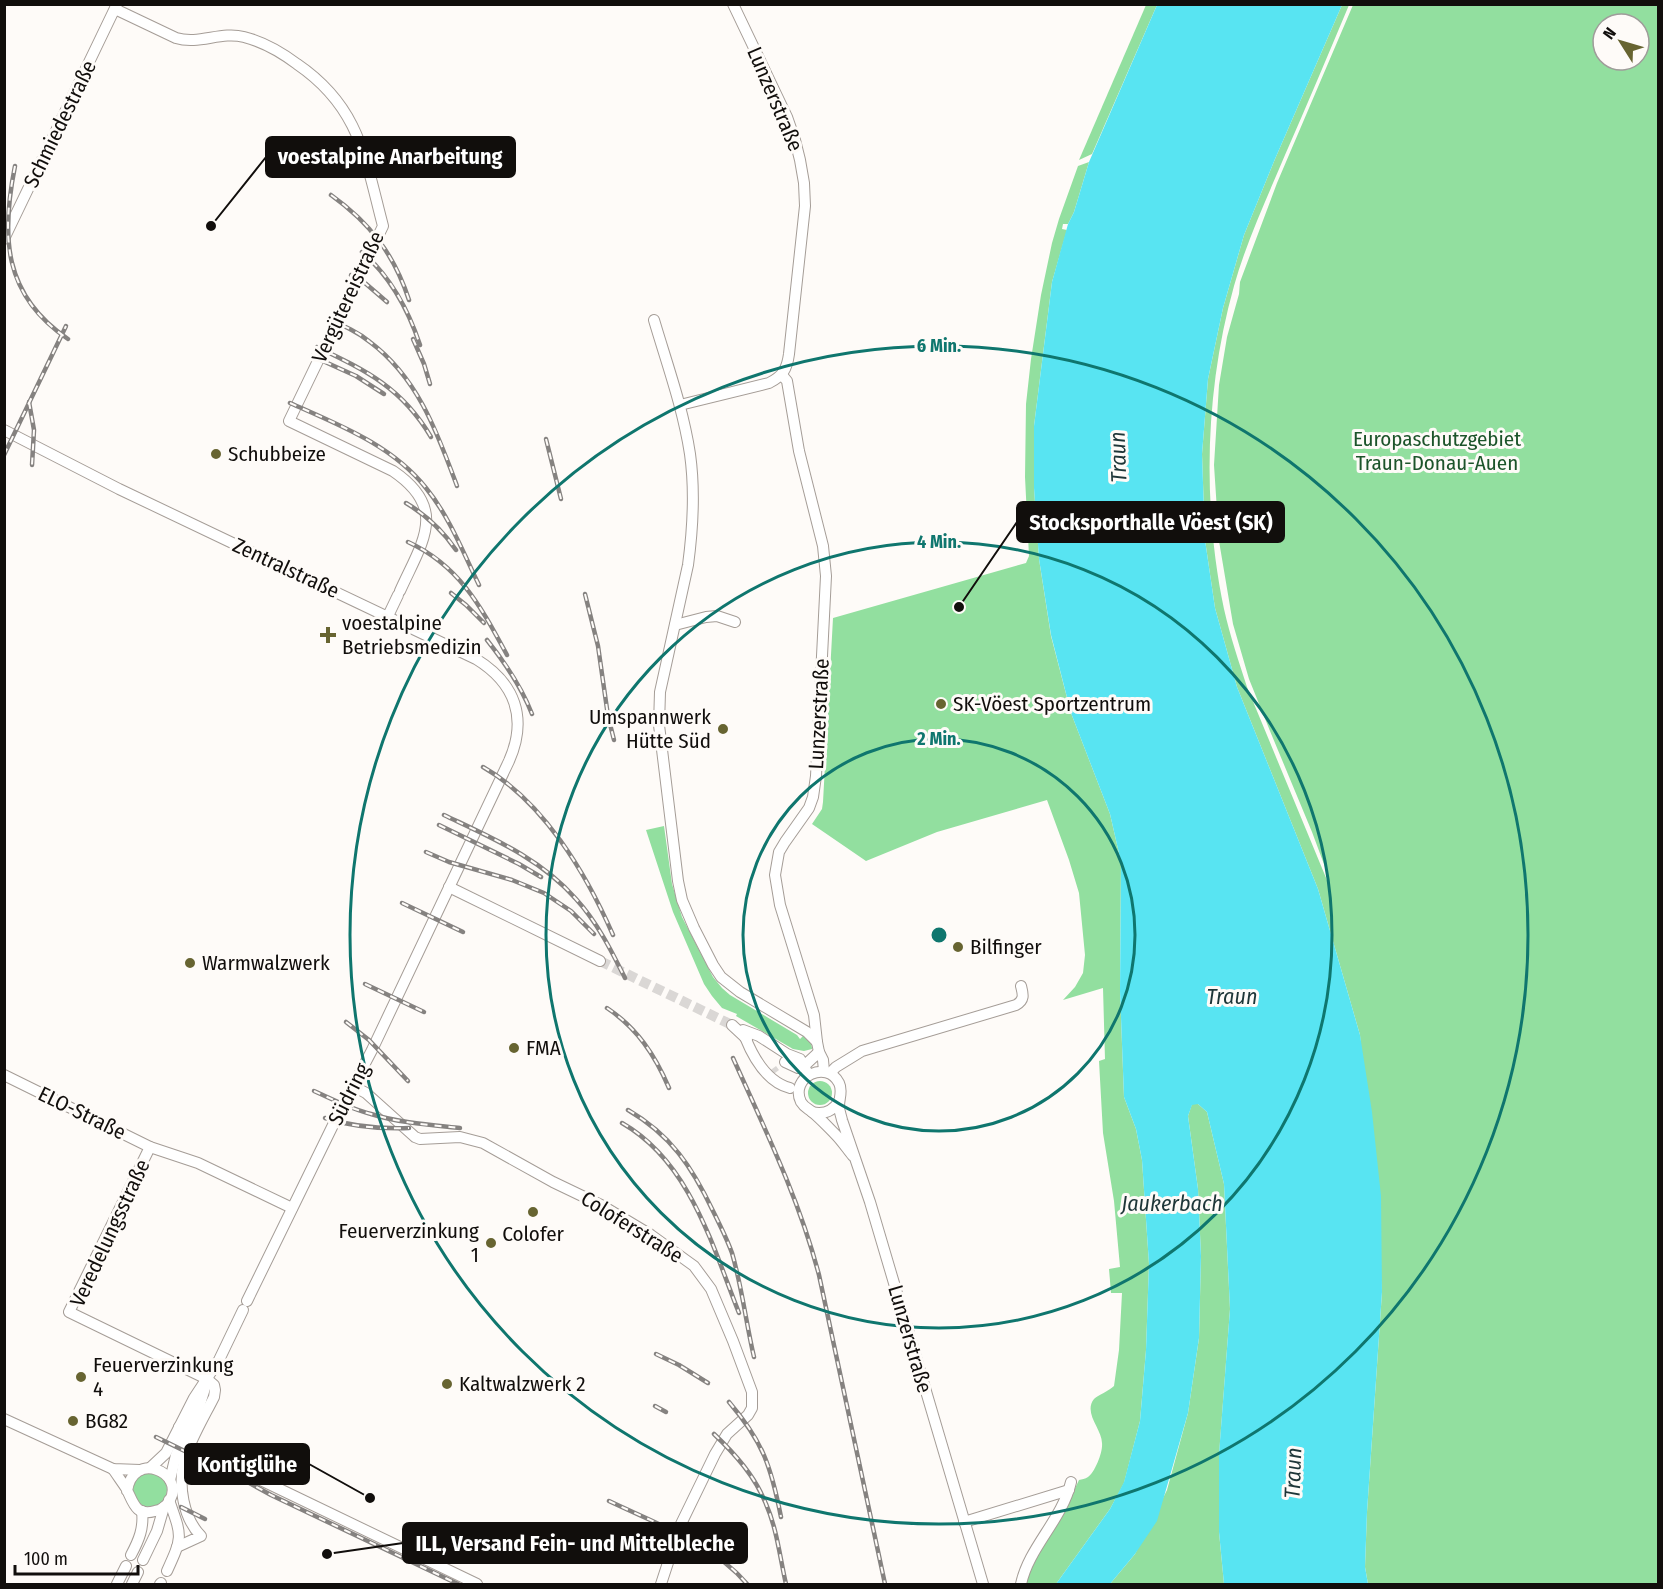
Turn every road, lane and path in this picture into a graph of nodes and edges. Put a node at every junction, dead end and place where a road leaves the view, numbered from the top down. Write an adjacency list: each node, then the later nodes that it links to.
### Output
1 (733, 4): 5 (street, Lunzerstraße)
2 (116, 7): 3 (street, Schmiedestraße); 8 (street, Vergütereistraße)
3 (4, 240)
4 (654, 320): 6 (street)
5 (782, 375): 6 (street); 16 (street, Lunzerstraße)
6 (680, 405): 10 (street)
7 (4, 430): 8 (street, Zentralstraße)
8 (388, 616): 11 (street, Zentralstraße)
9 (735, 622): 10 (street)
10 (675, 625): 16 (street)
11 (449, 887): 12 (street); 19 (street, Südring)
12 (600, 961)
13 (1021, 986): 15 (street)
14 (744, 1033): 16 (street); 16 (street); 20 (street); 20 (street)
15 (852, 1057): 16 (street); 18 (street)
16 (819, 1064): 18 (street); 21 (street)
17 (4, 1075): 24 (street, ELO-Straße)
18 (838, 1082): 22 (street, Lunzerstraße)
19 (353, 1086): 26 (street, Südring); 49 (street, Coloferstraße)
20 (790, 1088): 21 (street)
21 (799, 1096): 23 (street, Lunzerstraße)
22 (839, 1101): 23 (street); 25 (street, Lunzerstraße)
23 (812, 1112): 25 (street, Lunzerstraße)
24 (150, 1147): 26 (street, ELO-Straße); 27 (street, Veredelungsstraße)
25 (853, 1156): 38 (street, Lunzerstraße)
26 (292, 1208): 27 (street, Südring)
27 (207, 1379): 29 (street, Südring); 30 (street)
28 (4, 1419): 31 (street)
29 (179, 1427): 30 (street); 32 (street, Südring)
30 (187, 1442): 33 (street); 35 (street); 48 (street)
31 (113, 1469): 32 (street); 34 (street)
32 (145, 1469): 33 (street); 34 (street)
33 (170, 1480): 35 (street)
34 (128, 1491): 36 (street)
35 (172, 1499): 36 (street); 37 (street); 39 (street); 42 (street)
36 (142, 1511): 41 (street)
37 (191, 1522): 39 (street); 40 (street)
38 (964, 1522): 50 (street, Lunzerstraße); 51 (street)
39 (179, 1527): 40 (street)
40 (177, 1547): 44 (street)
41 (131, 1555)
42 (143, 1560)
43 (126, 1566): 46 (street)
44 (166, 1571)
45 (138, 1572): 47 (street)
46 (117, 1584)
47 (132, 1584)
48 (477, 1584)
49 (661, 1584)
50 (983, 1584)
51 (1021, 1584)

